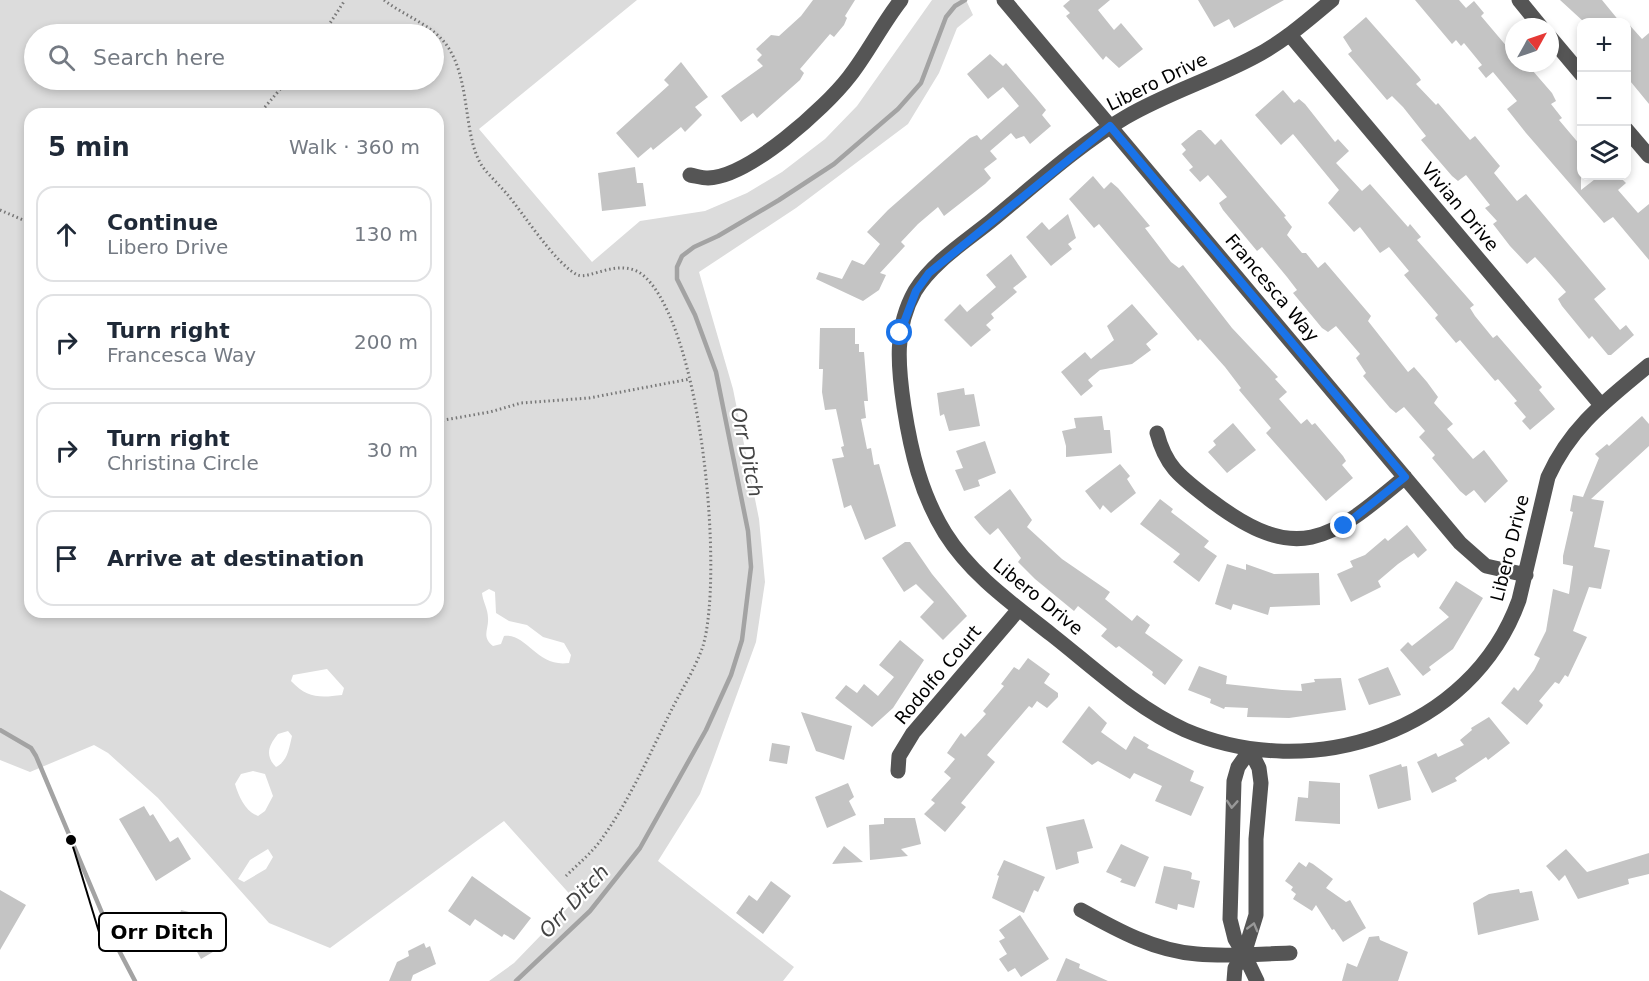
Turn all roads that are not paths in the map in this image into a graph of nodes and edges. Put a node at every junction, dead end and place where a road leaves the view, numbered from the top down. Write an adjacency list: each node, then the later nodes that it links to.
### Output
1 (901, 0): 12 (street)
2 (1004, 0): 9 (street, Francesca Way)
3 (1332, 0): 6 (street, Libero Drive)
4 (1519, 0): 5 (street)
5 (1534, 18)
6 (1290, 35): 9 (street, Libero Drive); 14 (street, Vivian Drive)
7 (1559, 48): 8 (street)
8 (1579, 72)
9 (1110, 126): 16 (street, Francesca Way); 18 (street, Libero Drive)
10 (1631, 135): 11 (street)
11 (1649, 156)
12 (690, 175)
13 (1649, 365): 14 (street, Libero Drive)
14 (1601, 405): 17 (street, Libero Drive)
15 (1157, 433): 16 (street)
16 (1405, 477): 17 (street, Francesca Way)
17 (1526, 575): 19 (street, Libero Drive)
18 (1018, 609): 19 (street, Libero Drive); 20 (street, Rodolfo Court)
19 (1250, 750): 23 (street, one-way to 19); 23 (street, one-way to 23)
20 (898, 771)
21 (1081, 910): 23 (street)
22 (1290, 953): 23 (street)
23 (1244, 954): 24 (street); 25 (street)
24 (1234, 981)
25 (1257, 981)

